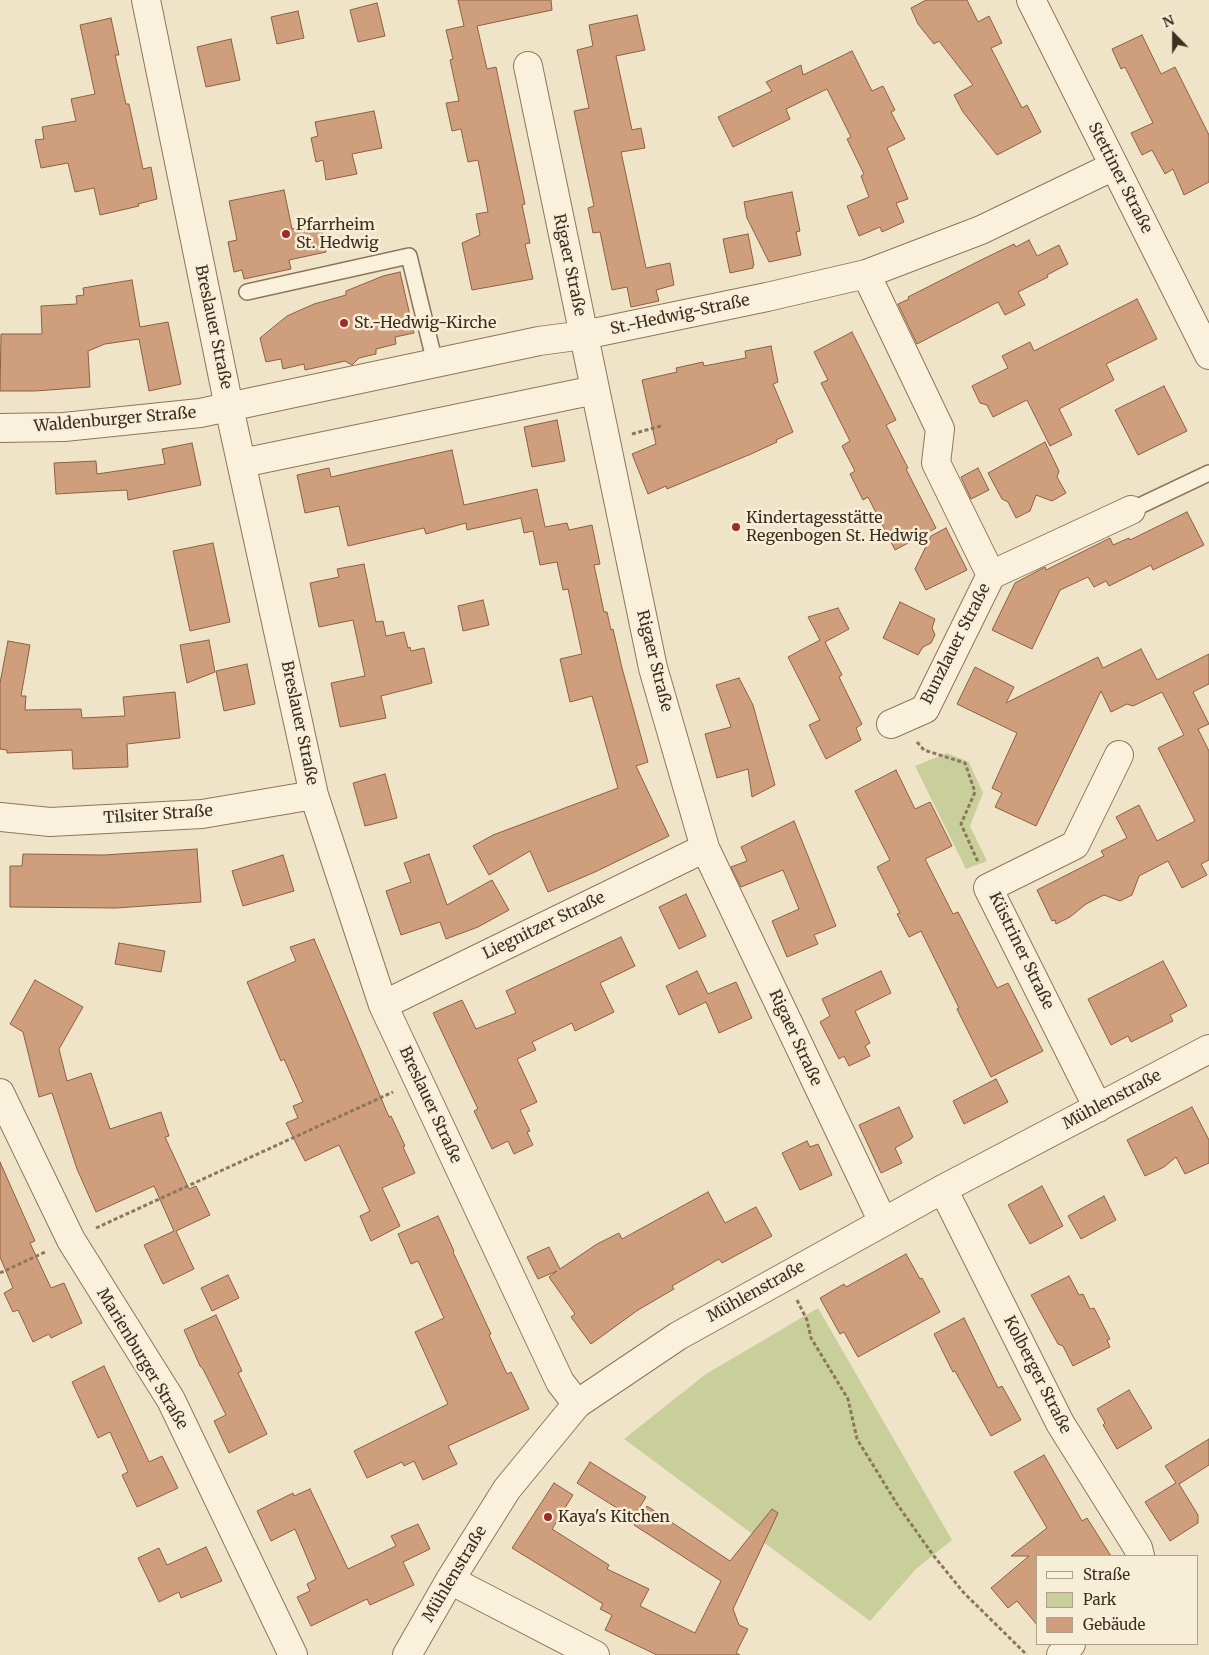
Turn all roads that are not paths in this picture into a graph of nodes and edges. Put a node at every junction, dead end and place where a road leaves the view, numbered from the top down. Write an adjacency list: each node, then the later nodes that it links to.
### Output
1 (146, 0): 11 (street, Breslauer Straße)
2 (1031, 0): 4 (street, Stettiner Straße)
3 (528, 66): 7 (street, Rigaer Straße)
4 (1114, 166): 5 (street, St.-Hedwig-Straße); 8 (street, Stettiner Straße)
5 (866, 274): 7 (street, St.-Hedwig-Straße); 16 (street, Bunzlauer Straße)
6 (247, 292): 9 (lane)
7 (584, 335): 9 (street, St.-Hedwig-Straße); 10 (street, Rigaer Straße)
8 (1209, 354)
9 (435, 363): 11 (street, St.-Hedwig-Straße)
10 (595, 390): 13 (street); 21 (street, Rigaer Straße)
11 (229, 407): 12 (street, Waldenburger Straße); 13 (street, Breslauer Straße)
12 (0, 428)
13 (242, 463): 19 (street, Breslauer Straße)
14 (1209, 473): 15 (lane)
15 (1131, 510): 16 (street)
16 (991, 575): 17 (street, Bunzlauer Straße)
17 (895, 722)
18 (1119, 755): 25 (street, Küstriner Straße)
19 (314, 795): 20 (street, Tilsiter Straße); 22 (street, Breslauer Straße)
20 (0, 817)
21 (705, 848): 22 (street, Liegnitzer Straße); 27 (street, Rigaer Straße)
22 (383, 1005): 28 (street, Breslauer Straße)
23 (1209, 1049): 25 (street, Mühlenstraße)
24 (0, 1093): 32 (street, Marienburger Straße)
25 (1098, 1108): 26 (street, Mühlenstraße)
26 (943, 1189): 27 (street, Mühlenstraße); 29 (street, Kolberger Straße)
27 (883, 1222): 28 (street, Mühlenstraße)
28 (577, 1404): 30 (street, Mühlenstraße)
29 (1140, 1555)
30 (450, 1580): 33 (street, Mühlenstraße); 34 (street)
31 (1070, 1645): 35 (street)
32 (293, 1655)
33 (407, 1655)
34 (595, 1655)
35 (1061, 1655)

